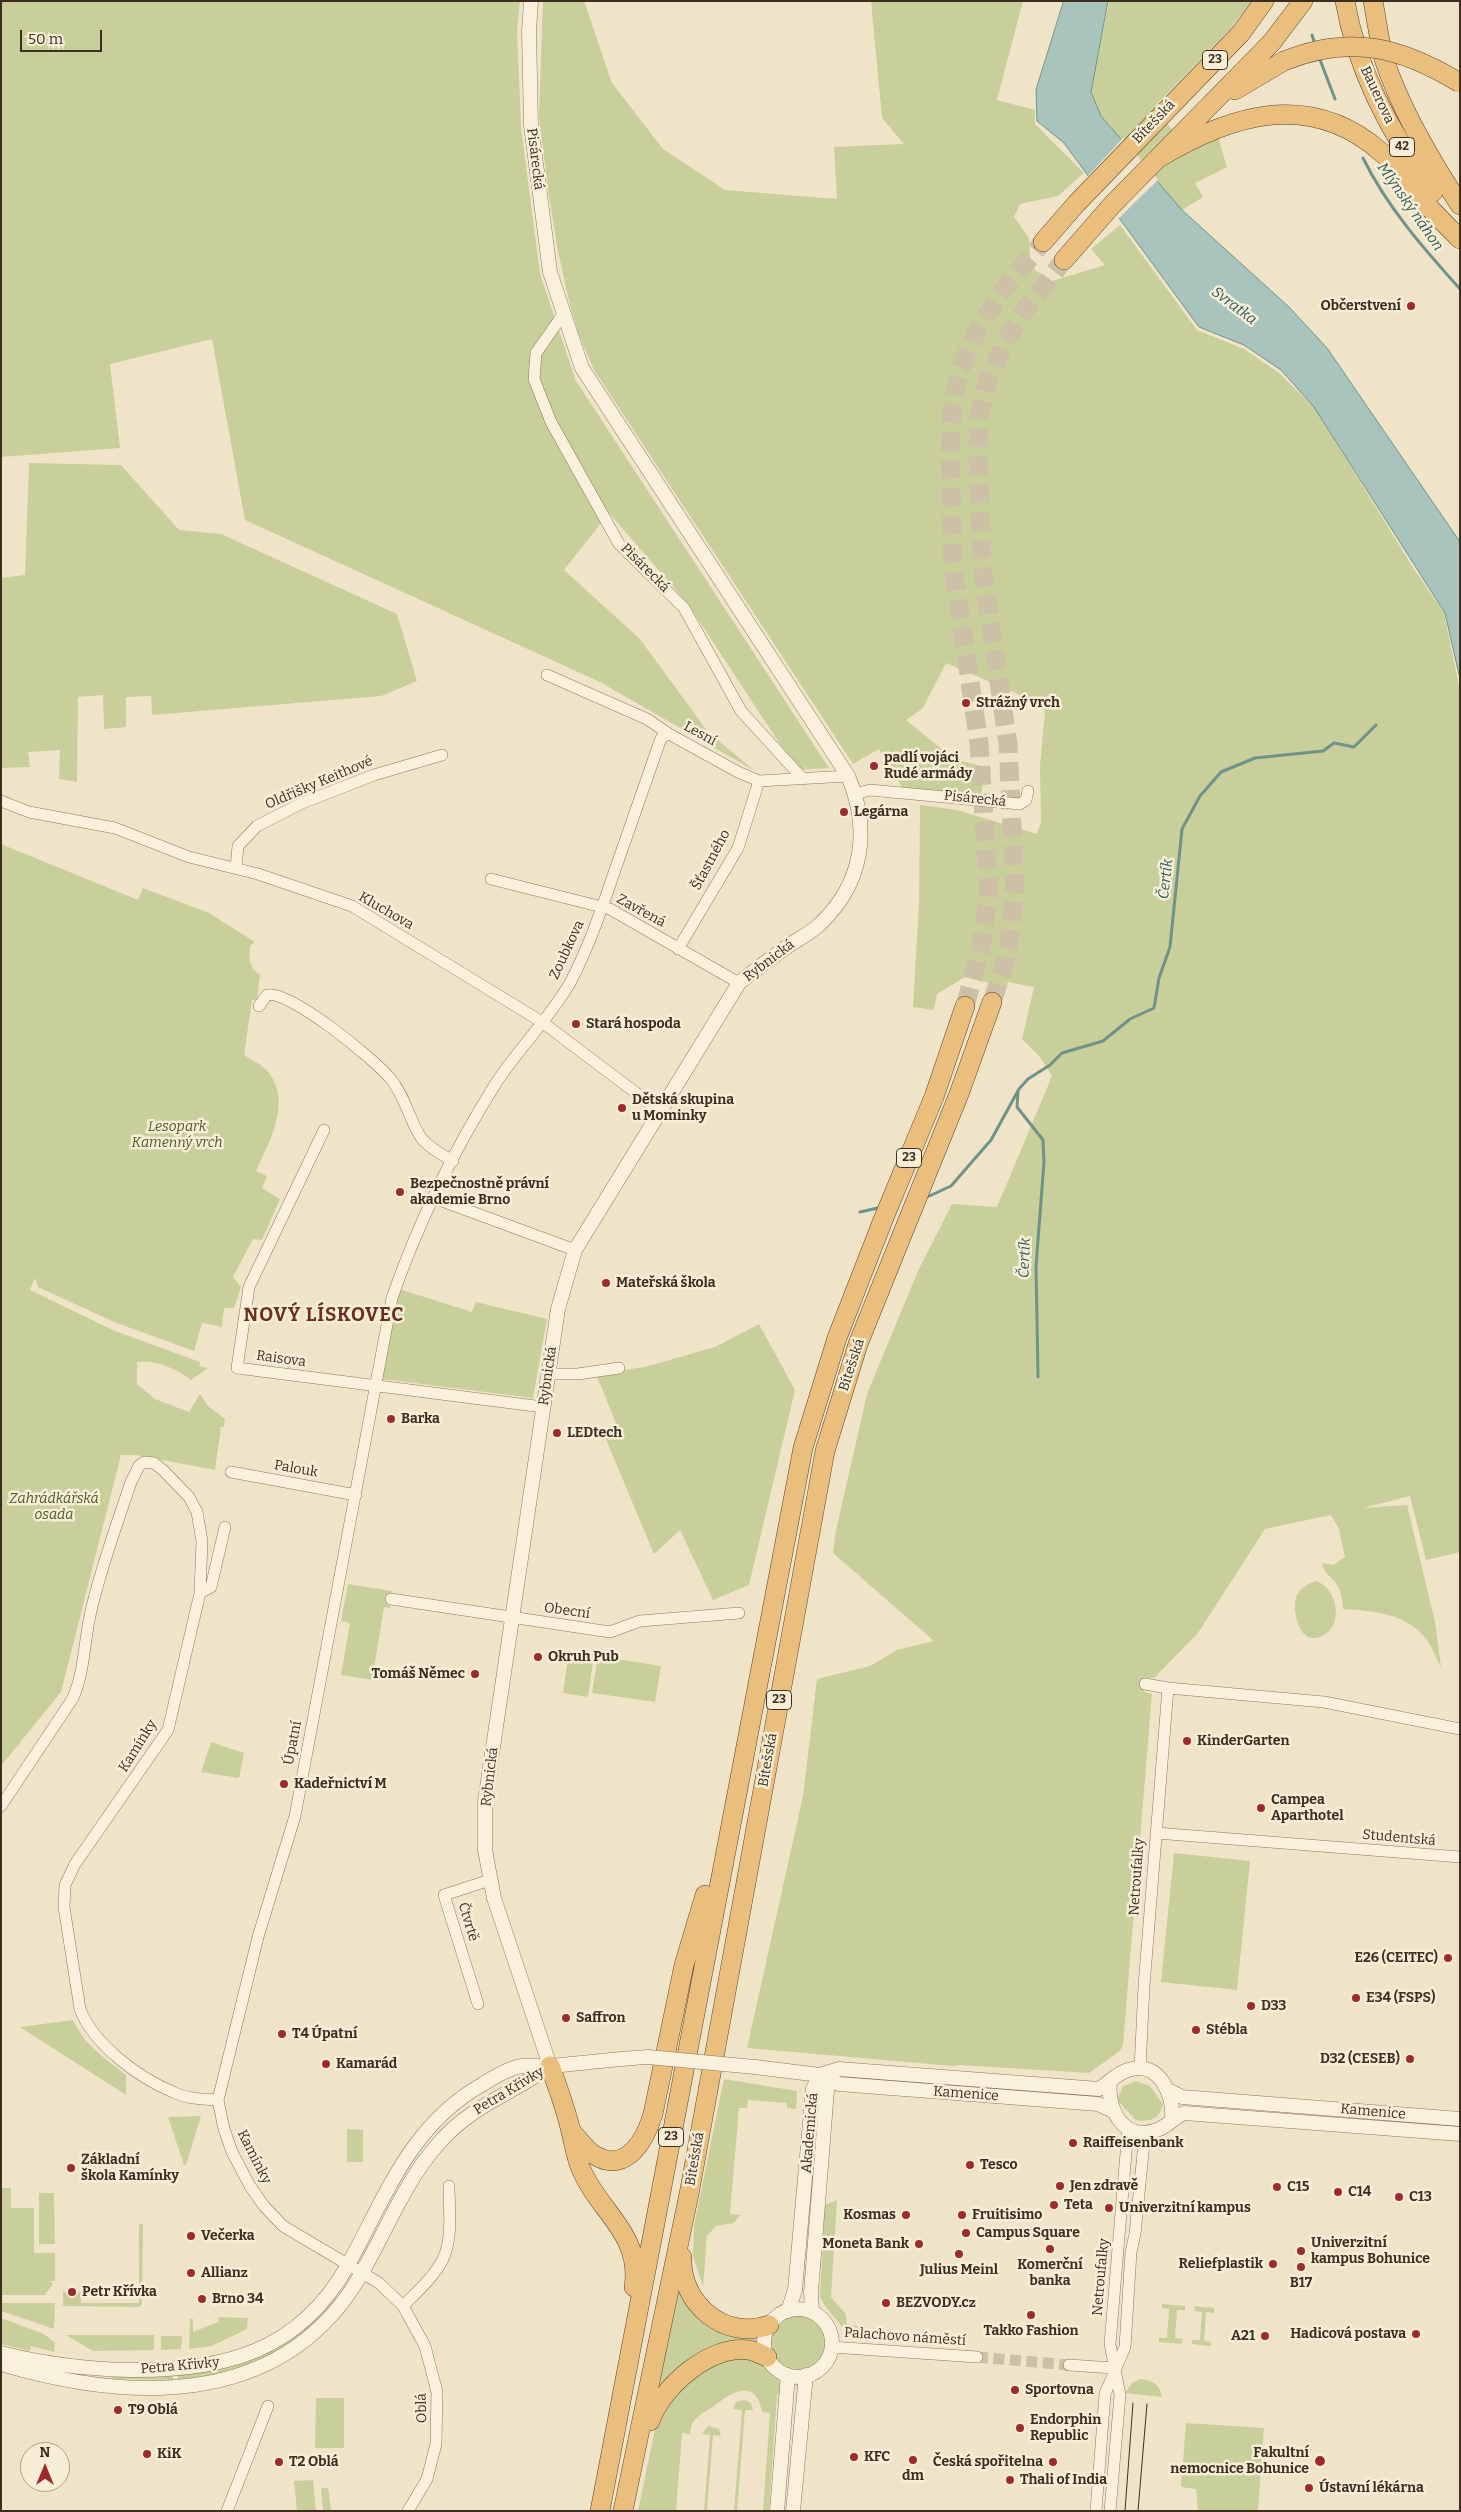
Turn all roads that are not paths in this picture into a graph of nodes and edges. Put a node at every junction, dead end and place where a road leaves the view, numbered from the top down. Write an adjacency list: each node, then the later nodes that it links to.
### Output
1 (531, 1): 16 (street, Pisárecká)
2 (1264, 1): 14 (highway, Bítešská / 23)
3 (1303, 1): 9 (highway, 23)
4 (1345, 1): 12 (highway, Bauerova / 42)
5 (1373, 1): 7 (highway, Bauerova / 42)
6 (1378, 1): 7 (highway, 42)
7 (1377, 24): 11 (highway, Bauerova / 42)
8 (1460, 83): 9 (highway, bridge)
9 (1202, 114): 10 (highway, 23)
10 (1180, 141): 13 (highway); 15 (highway, Bítešská)
11 (1460, 205)
12 (1460, 230)
13 (1460, 239)
14 (1043, 242)
15 (1064, 260)
16 (564, 313): 20 (street, Pisárecká); 21 (street, Pisárecká)
17 (547, 675): 18 (street, Lesní)
18 (669, 734): 22 (street, Lesní); 28 (street, Zoubkova)
19 (442, 755): 26 (street, Oldřišky Keithové)
20 (848, 776): 21 (street, Lesní); 24 (street, Rybnická)
21 (803, 779): 22 (street, Lesní)
22 (760, 781): 29 (street, Šťastného)
23 (1028, 791): 24 (street, Pisárecká)
24 (855, 794): 30 (street, Rybnická)
25 (1, 801): 26 (street, Kluchova)
26 (236, 868): 34 (street, Kluchova)
27 (491, 879): 28 (street, Zavřená)
28 (603, 906): 29 (street, Zavřená); 34 (street, Zoubkova)
29 (678, 949): 30 (street, Zavřená)
30 (739, 984): 35 (street, Rybnická)
31 (992, 1002): 74 (highway, Bítešská / 23)
32 (260, 1006): 37 (street)
33 (965, 1006): 54 (highway, Bítešská / 23)
34 (542, 1022): 35 (street, Kluchova); 37 (street, Zoubkova)
35 (660, 1110): 39 (street, Rybnická)
36 (324, 1130): 42 (street, Raisova)
37 (453, 1161): 38 (street, Zoubkova)
38 (434, 1198): 39 (street); 42 (street, Zoubkova)
39 (575, 1250): 41 (street, Rybnická)
40 (618, 1368): 41 (street)
41 (548, 1374): 43 (street, Rybnická)
42 (375, 1387): 43 (street, Raisova); 45 (street, Úpatní)
43 (543, 1407): 50 (street, Rybnická)
44 (231, 1472): 45 (street, Palouk)
45 (356, 1494): 65 (street, Úpatní)
46 (225, 1527): 47 (street)
47 (200, 1593): 55 (street, Kamínky); 65 (street, Kamínky)
48 (391, 1599): 50 (street, Obecní)
49 (739, 1613): 50 (street, Obecní)
50 (512, 1618): 58 (street, Rybnická)
51 (1145, 1684): 52 (street)
52 (1168, 1688): 53 (street); 56 (street, Netroufalky)
53 (1460, 1729)
54 (733, 1803): 70 (highway); 91 (highway, Bítešská / 23)
55 (1, 1806)
56 (1156, 1833): 57 (street, Studentská); 61 (street, Netroufalky)
57 (1460, 1857)
58 (490, 1880): 59 (street, Čtvrtě); 60 (street, Rybnická)
59 (478, 2004)
60 (550, 2066): 62 (street, Kamenice, bridge); 70 (highway); 75 (street, Petra Křivky); 76 (street, Petra Křivky)
61 (1140, 2068): 63 (street, Kamenice); 64 (street, Kamenice)
62 (820, 2074): 63 (street, Kamenice); 66 (street, Kamenice); 78 (street, Akademická); 79 (street, Akademická)
63 (1110, 2083): 66 (street)
64 (1168, 2090): 67 (street); 68 (street, Kamenice)
65 (218, 2100): 75 (street, Kamínky)
66 (1113, 2111): 69 (street)
67 (1172, 2118): 71 (street, Kamenice); 72 (street, Kamenice)
68 (1460, 2119)
69 (1128, 2129): 71 (street); 87 (street, Netroufalky)
70 (571, 2131): 91 (highway)
71 (1145, 2133): 87 (street, Netroufalky)
72 (1460, 2134)
73 (449, 2186): 77 (street)
74 (689, 2194): 80 (highway); 92 (highway, Bítešská / 23)
75 (348, 2264): 76 (street, Kamínky); 82 (street, Petra Křivky)
76 (362, 2273): 77 (street, Oblá); 85 (street, Petra Křivky)
77 (403, 2306): 94 (street, Oblá)
78 (788, 2311): 79 (street); 80 (street)
79 (812, 2312): 81 (street)
80 (769, 2325): 83 (street)
81 (831, 2347): 84 (street, Palachovo náměstí); 89 (street)
82 (1, 2353)
83 (767, 2357): 88 (street); 92 (highway)
84 (977, 2357)
85 (1, 2364)
86 (1069, 2365): 87 (street)
87 (1114, 2368): 99 (street, Netroufalky); 100 (street, Netroufalky)
88 (788, 2375): 89 (street); 97 (street)
89 (806, 2375): 98 (street)
90 (268, 2406): 93 (street)
91 (619, 2420): 95 (highway, Bítešská / 23)
92 (633, 2472): 96 (highway, Bítešská / 23)
93 (227, 2511)
94 (408, 2511)
95 (600, 2511)
96 (623, 2511)
97 (777, 2511)
98 (793, 2511)
99 (1096, 2511)
100 (1110, 2511)

